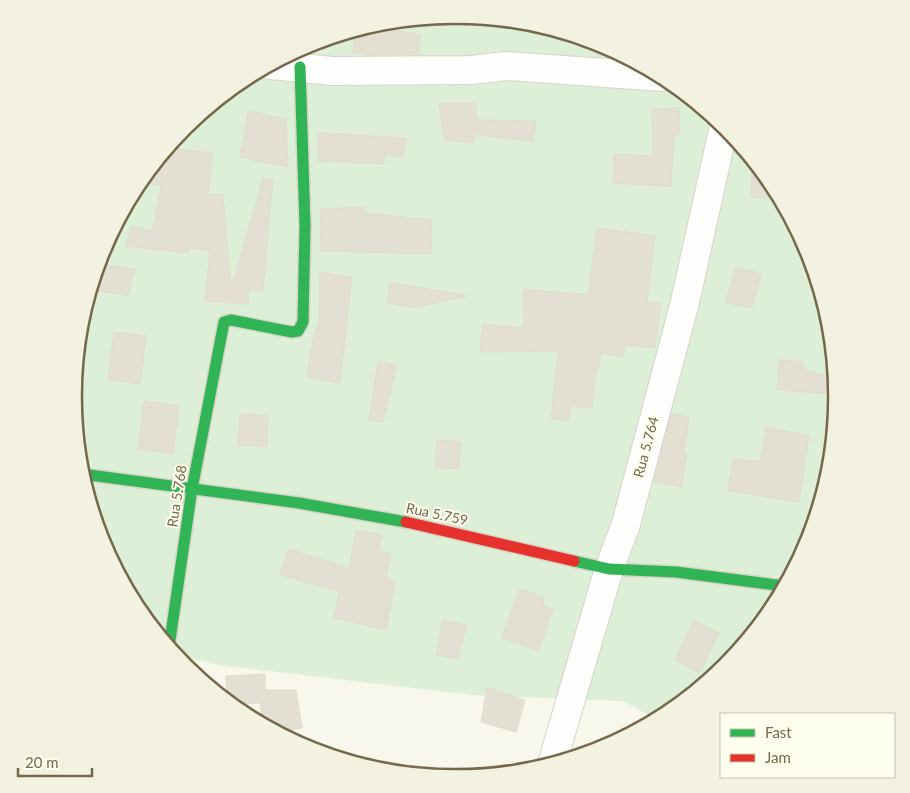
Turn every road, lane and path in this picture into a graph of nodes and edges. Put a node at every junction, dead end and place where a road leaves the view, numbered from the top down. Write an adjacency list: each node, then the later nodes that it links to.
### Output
1 (285, 65): 2 (street)
2 (300, 66): 3 (street); 6 (street, Rua 5.768)
3 (644, 76)
4 (722, 136): 7 (street, Rua 5.764)
5 (91, 475): 6 (street, Rua 5.759)
6 (192, 489): 7 (street, Rua 5.759); 9 (street, Rua 5.768)
7 (610, 569): 8 (street, Rua 5.759); 10 (street, Rua 5.764)
8 (777, 585)
9 (171, 637)
10 (554, 756)

